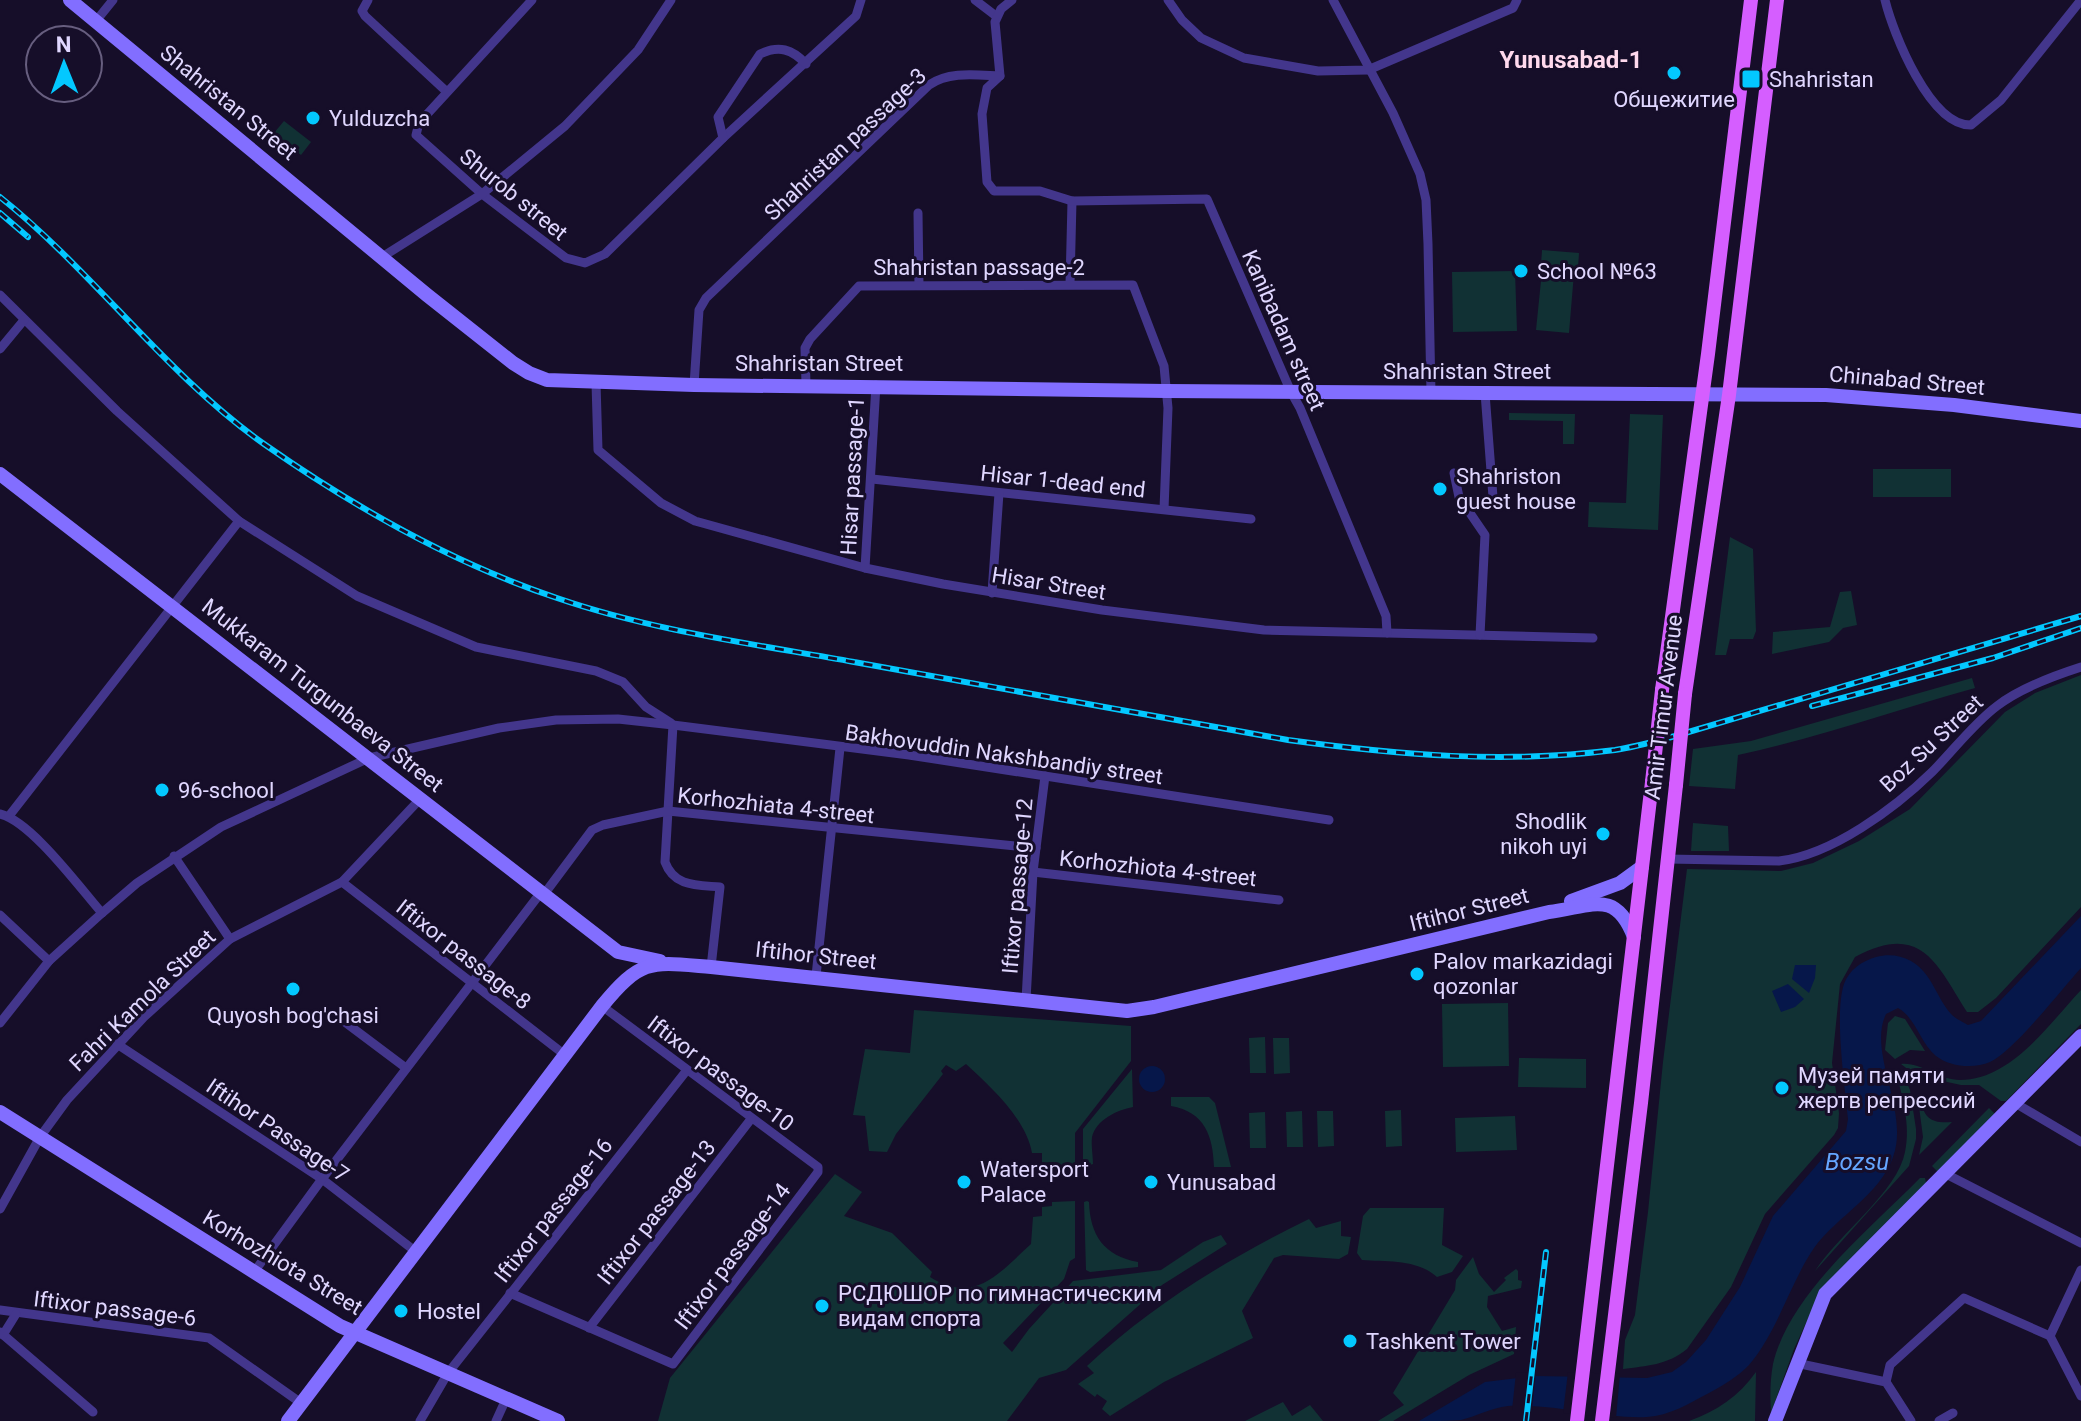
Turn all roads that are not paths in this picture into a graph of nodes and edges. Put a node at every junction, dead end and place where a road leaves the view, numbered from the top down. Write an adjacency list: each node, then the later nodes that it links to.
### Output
1 (70, 0): 17 (main road, Shahristan Street)
2 (113, 0): 17 (street)
3 (368, 0): 21 (street)
4 (532, 0): 21 (street, Shurob street)
5 (671, 0): 23 (street)
6 (861, 0): 18 (street, Shurob street)
7 (975, 0): 16 (street)
8 (1012, 0): 16 (street)
9 (1168, 0): 19 (street)
10 (1333, 0): 19 (street)
11 (1517, 0): 19 (street)
12 (1751, 0): 27 (main road, Amir Timur Avenue)
13 (1777, 0): 28 (main road, Amir Timur Avenue)
14 (1885, 0): 15 (street)
15 (2081, 0)
16 (996, 16): 20 (street)
17 (96, 21): 26 (main road, Shahristan Street)
18 (806, 64): 22 (street, Shurob street); 22 (street)
19 (1368, 70): 40 (street)
20 (1000, 76): 24 (street, Kanibadam street); 35 (street, Shahristan passage-3)
21 (447, 92): 23 (street, Shurob street)
22 (723, 138): 23 (street, Shurob street)
23 (482, 194): 26 (street)
24 (1072, 201): 29 (street); 39 (street, Kanibadam street)
25 (918, 213): 30 (street)
26 (382, 257): 34 (main road, Shahristan Street)
27 (1717, 279): 28 (main road); 41 (main road, Amir Timur Avenue)
28 (1744, 281): 42 (main road, Amir Timur Avenue)
29 (1070, 284): 30 (street, Shahristan passage-2); 38 (street, Shahristan passage-2)
30 (919, 285): 36 (street, Shahristan passage-2)
31 (0, 295): 32 (street)
32 (24, 320): 33 (street); 52 (street)
33 (0, 349)
34 (596, 383): 35 (main road, Shahristan Street); 53 (street, Hisar Street)
35 (694, 385): 36 (main road, Shahristan Street)
36 (806, 385): 37 (main road, Shahristan Street)
37 (876, 385): 38 (main road, Shahristan Street); 47 (street, Hisar passage-1)
38 (1166, 391): 39 (main road, Shahristan Street); 50 (street)
39 (1291, 392): 40 (main road, Shahristan Street); 56 (street, Kanibadam street)
40 (1431, 393): 43 (main road, Shahristan Street)
41 (1702, 394): 42 (main road, Shahristan Street); 43 (main road, Shahristan Street); 72 (main road, Amir Timur Avenue, bridge)
42 (1729, 395): 44 (main road, Chinabad Street); 71 (main road, Amir Timur Avenue, bridge)
43 (1485, 400): 49 (street)
44 (2081, 421)
45 (1454, 473): 57 (street)
46 (0, 474): 55 (main road, Mukkaram Turgunbaeva Street)
47 (872, 479): 48 (street, Hisar 1-dead end); 53 (street, Hisar passage-1)
48 (999, 493): 50 (street, Hisar 1-dead end); 54 (street)
49 (1493, 497)
50 (1164, 509): 51 (street, Hisar 1-dead end)
51 (1251, 519)
52 (239, 521): 55 (street); 60 (street)
53 (865, 568): 54 (street, Hisar Street)
54 (992, 593): 56 (street, Hisar Street)
55 (172, 607): 62 (main road, Mukkaram Turgunbaeva Street); 66 (street)
56 (1387, 633): 57 (street, Hisar Street)
57 (1480, 635): 58 (street, Hisar Street)
58 (1593, 638)
59 (2081, 667): 71 (street, Boz Su Street)
60 (673, 725): 61 (street, Bakhovuddin Nakshbandiy street); 62 (street, Bakhovuddin Nakshbandiy street); 65 (street)
61 (840, 748): 63 (street, Bakhovuddin Nakshbandiy street); 68 (street)
62 (369, 758): 64 (main road, Mukkaram Turgunbaeva Street); 70 (street, Bakhovuddin Nakshbandiy street)
63 (1045, 776): 67 (street, Bakhovuddin Nakshbandiy street); 69 (street, Iftixor passage-12)
64 (421, 798): 74 (street, Fahri Kamola Street); 75 (main road, Mukkaram Turgunbaeva Street)
65 (668, 811): 68 (street, Korhozhiаta 4-street); 75 (street, Korhozhiаta 4-street); 85 (street)
66 (4, 815): 78 (street)
67 (1329, 820)
68 (832, 828): 69 (street, Korhozhiаta 4-street); 86 (street)
69 (1036, 848): 73 (street, Iftixor passage-12)
70 (174, 856): 78 (street, Bakhovuddin Nakshbandiy street); 81 (street)
71 (1667, 859): 131 (main road, Amir Timur Avenue)
72 (1642, 867): 77 (main road, Iftihor Street); 80 (main road, Amir Timur Avenue)
73 (1033, 872): 76 (street, Korhozhiota 4-street); 89 (street, Iftixor passage-12)
74 (342, 882): 81 (street, Fahri Kamola Street); 87 (street, Iftixor passage-8)
75 (544, 892): 82 (main road, Mukkaram Turgunbaeva Street); 87 (street, Korhozhiаta 4-street)
76 (1279, 900)
77 (1549, 912): 80 (main road, Iftihor Street); 89 (main road, Iftihor Street)
78 (102, 913): 83 (street, Bakhovuddin Nakshbandiy street)
79 (0, 915): 83 (street)
80 (1634, 937): 130 (main road, Amir Timur Avenue)
81 (230, 939): 94 (street, Fahri Kamola Street)
82 (618, 952): 84 (main road, Mukkaram Turgunbaeva Street); 88 (main road)
83 (49, 961): 92 (street, Bakhovuddin Nakshbandiy street)
84 (671, 964): 85 (main road, Iftihor Street); 88 (main road, Iftihor Street)
85 (711, 967): 86 (main road, Iftihor Street)
86 (816, 976): 89 (main road, Iftihor Street)
87 (472, 983): 95 (street, Iftixor passage-8); 96 (street, Korhozhiаta 4-street)
88 (616, 989): 90 (main road, Iftihor Street)
89 (1026, 1000)
90 (602, 1006): 95 (main road, Iftihor Street); 97 (street, Iftixor passage-10)
91 (338, 1017): 96 (street)
92 (0, 1023)
93 (2081, 1036): 98 (main road)
94 (117, 1044): 101 (street, Fahri Kamola Street); 105 (street, Iftihor Passage-7)
95 (565, 1055): 108 (main road, Iftihor Street)
96 (406, 1068): 105 (street, Korhozhiаta 4-street)
97 (687, 1070): 100 (street, Iftixor passage-10); 111 (street, Iftixor passage-16)
98 (2015, 1103): 102 (street); 104 (main road)
99 (0, 1112): 101 (main road, Korhozhiota Street)
100 (751, 1119): 103 (street, Iftixor passage-10); 114 (street, Iftixor passage-13)
101 (40, 1137): 106 (street, Fahri Kamola Street); 110 (main road, Korhozhiota Street)
102 (2081, 1142)
103 (819, 1169): 114 (street, Iftixor passage-14)
104 (1944, 1173): 107 (street); 118 (main road)
105 (322, 1179): 108 (street, Iftihor Passage-7); 110 (street, Korhozhiаta 4-street)
106 (0, 1209)
107 (2081, 1243)
108 (415, 1251): 115 (main road, Iftihor Street)
109 (2081, 1270): 117 (street)
110 (254, 1272): 115 (main road, Korhozhiota Street)
111 (510, 1293): 114 (street); 119 (street, Iftixor passage-16)
112 (0, 1310): 113 (street, Iftixor passage-6)
113 (16, 1314): 116 (street); 123 (street, Iftixor passage-6)
114 (589, 1328)
115 (354, 1332): 119 (main road, Korhozhiota Street); 123 (main road, Iftihor Street)
116 (1, 1334): 124 (street)
117 (2050, 1336): 120 (street); 121 (street)
118 (1796, 1363): 120 (street); 132 (main road)
119 (448, 1373): 122 (main road, Korhozhiota Street); 127 (street)
120 (1886, 1382): 133 (street)
121 (2081, 1396)
122 (506, 1399): 128 (street); 129 (main road, Korhozhiota Street)
123 (301, 1403): 126 (main road, Iftihor Street)
124 (93, 1412)
125 (1953, 1413): 134 (street)
126 (288, 1421)
127 (420, 1421)
128 (496, 1421)
129 (558, 1421)
130 (1577, 1421)
131 (1602, 1421)
132 (1775, 1421)
133 (1911, 1421)
134 (1939, 1421)

